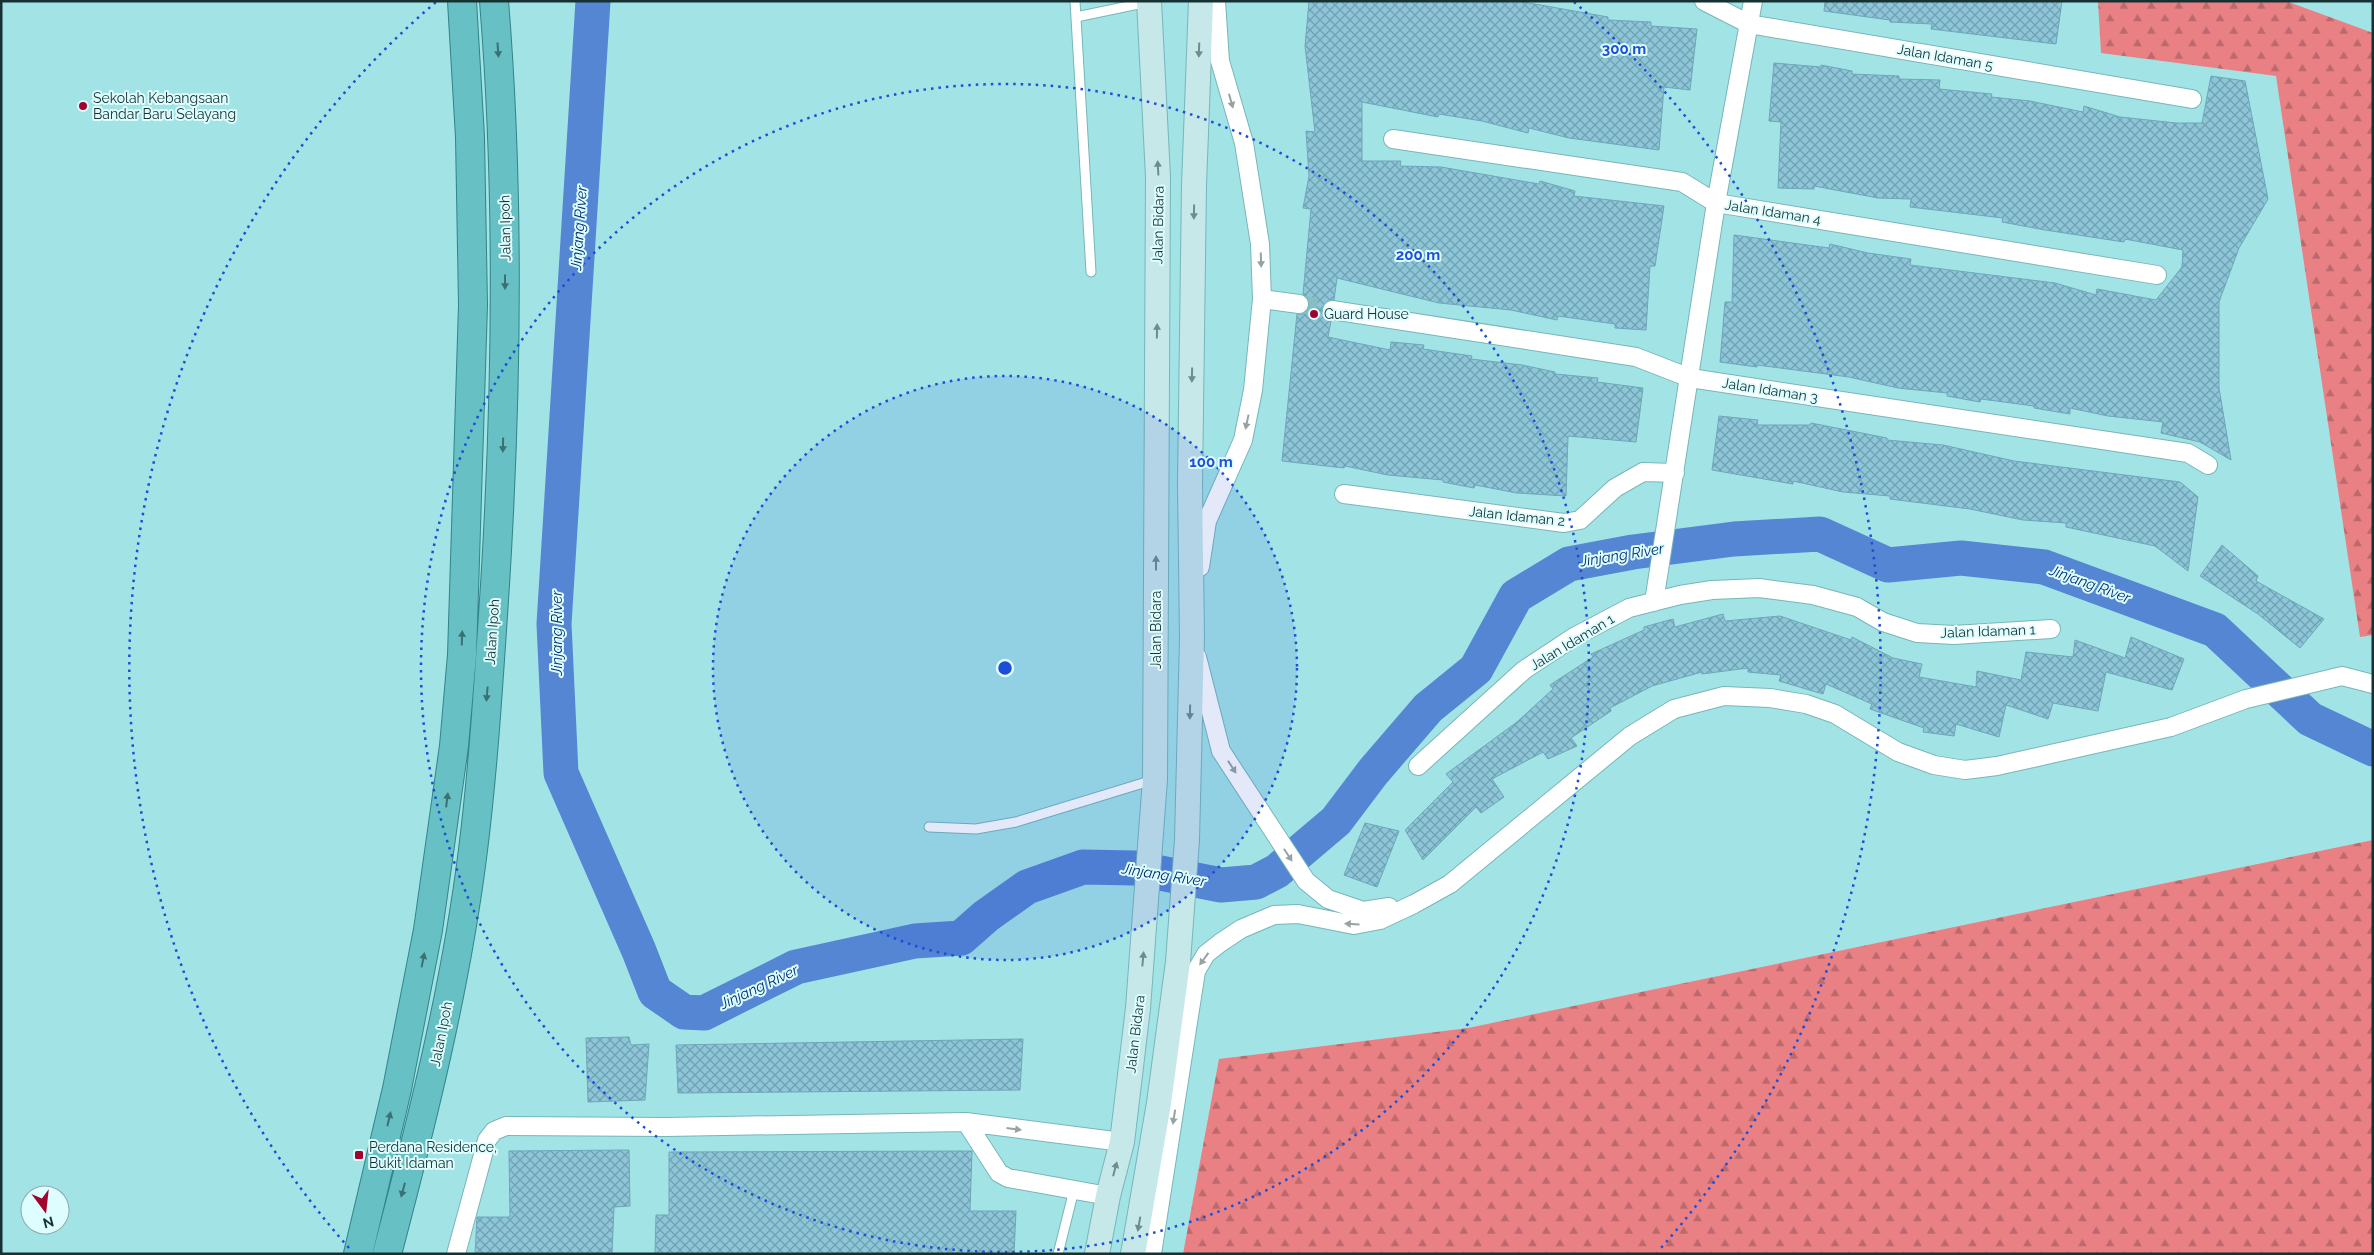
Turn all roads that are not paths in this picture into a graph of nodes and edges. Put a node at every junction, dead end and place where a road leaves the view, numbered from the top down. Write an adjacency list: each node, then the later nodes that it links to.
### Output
1 (462, 1): 36 (highway, Jalan Ipoh, one-way to 1)
2 (494, 1): 37 (highway, Jalan Ipoh, one-way to 37)
3 (1075, 1): 9 (lane)
4 (1201, 1): 25 (main road, one-way to 25)
5 (1216, 1): 16 (street, one-way to 16)
6 (1704, 1): 10 (street, Jalan Idaman 5)
7 (1753, 1): 10 (street)
8 (1149, 2): 9 (lane); 28 (main road, Jalan Bidara, one-way to 8)
9 (1076, 17): 14 (lane)
10 (1749, 24): 11 (street, Jalan Idaman 5); 13 (street)
11 (2192, 99)
12 (1393, 139): 13 (street, Jalan Idaman 4)
13 (1716, 203): 15 (street, Jalan Idaman 4); 19 (street)
14 (1091, 272)
15 (2157, 275)
16 (1262, 299): 17 (street); 25 (street, one-way to 25)
17 (1298, 304)
18 (1332, 310): 19 (street, Jalan Idaman 3)
19 (1690, 378): 20 (street, Jalan Idaman 3); 21 (street)
20 (2208, 465)
21 (1674, 473): 22 (street, Jalan Idaman 2); 23 (street)
22 (1344, 494)
23 (1654, 602): 24 (street, Jalan Idaman 1); 27 (street, Jalan Idaman 1)
24 (2051, 629)
25 (1192, 638): 30 (street, one-way to 30); 31 (main road, one-way to 31)
26 (2373, 684): 30 (street)
27 (1418, 766)
28 (1155, 779): 29 (lane); 33 (main road, Jalan Bidara, one-way to 28)
29 (929, 827)
30 (1414, 904): 42 (street, one-way to 42)
31 (1178, 962): 35 (main road); 41 (main road, one-way to 41)
32 (966, 1122): 33 (street, one-way to 33); 34 (street); 38 (street)
33 (1122, 1142): 35 (main road, Jalan Bidara, one-way to 33)
34 (1074, 1190): 35 (street); 39 (lane)
35 (1108, 1196): 40 (main road, Jalan Bidara)
36 (358, 1254)
37 (387, 1254)
38 (456, 1254)
39 (1058, 1254)
40 (1097, 1254)
41 (1133, 1254)
42 (1152, 1254)

